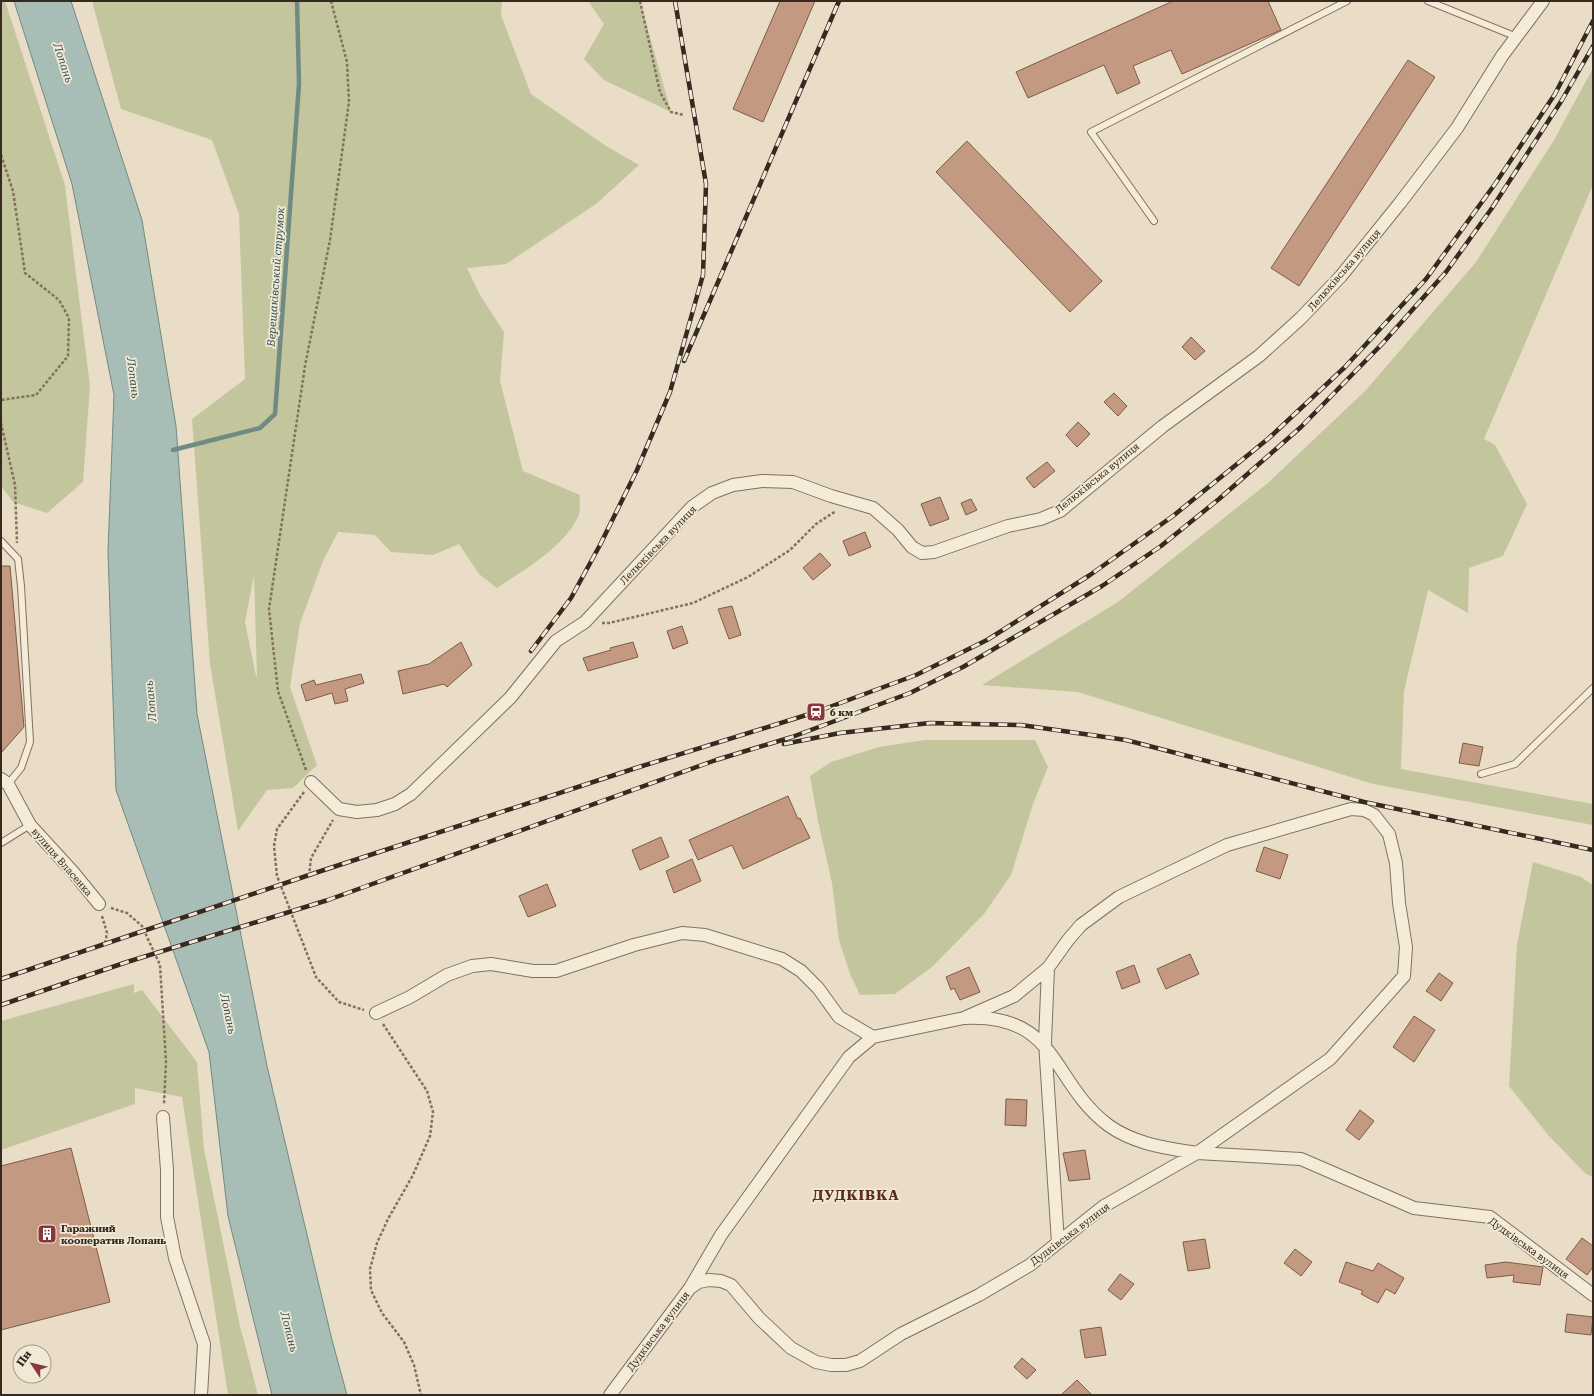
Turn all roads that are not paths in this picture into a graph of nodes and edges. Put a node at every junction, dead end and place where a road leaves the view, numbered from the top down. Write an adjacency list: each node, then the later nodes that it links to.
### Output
1 (1347, 1): 5 (lane)
2 (1428, 1): 4 (lane)
3 (1543, 1): 4 (street, Лелюківська вулиця)
4 (1517, 37): 10 (street, Лелюківська вулиця)
5 (1154, 221)
6 (1, 541): 9 (lane)
7 (1593, 688): 8 (lane)
8 (1481, 774)
9 (4, 781): 11 (street, вулиця Власенка)
10 (311, 782)
11 (30, 825): 12 (lane); 13 (street, вулиця Власенка)
12 (1, 843)
13 (99, 904)
14 (1048, 968): 16 (street); 18 (street); 20 (street)
15 (376, 1013): 17 (street)
16 (964, 1018): 17 (street); 18 (street)
17 (872, 1037): 22 (street)
18 (1045, 1046): 20 (street); 21 (street)
19 (163, 1117): 24 (street)
20 (1197, 1153): 21 (street, Дудківська вулиця); 23 (street, Дудківська вулиця)
21 (1058, 1244): 22 (street, Дудківська вулиця)
22 (690, 1288): 25 (street, Дудківська вулиця)
23 (1593, 1295)
24 (201, 1395)
25 (610, 1395)

